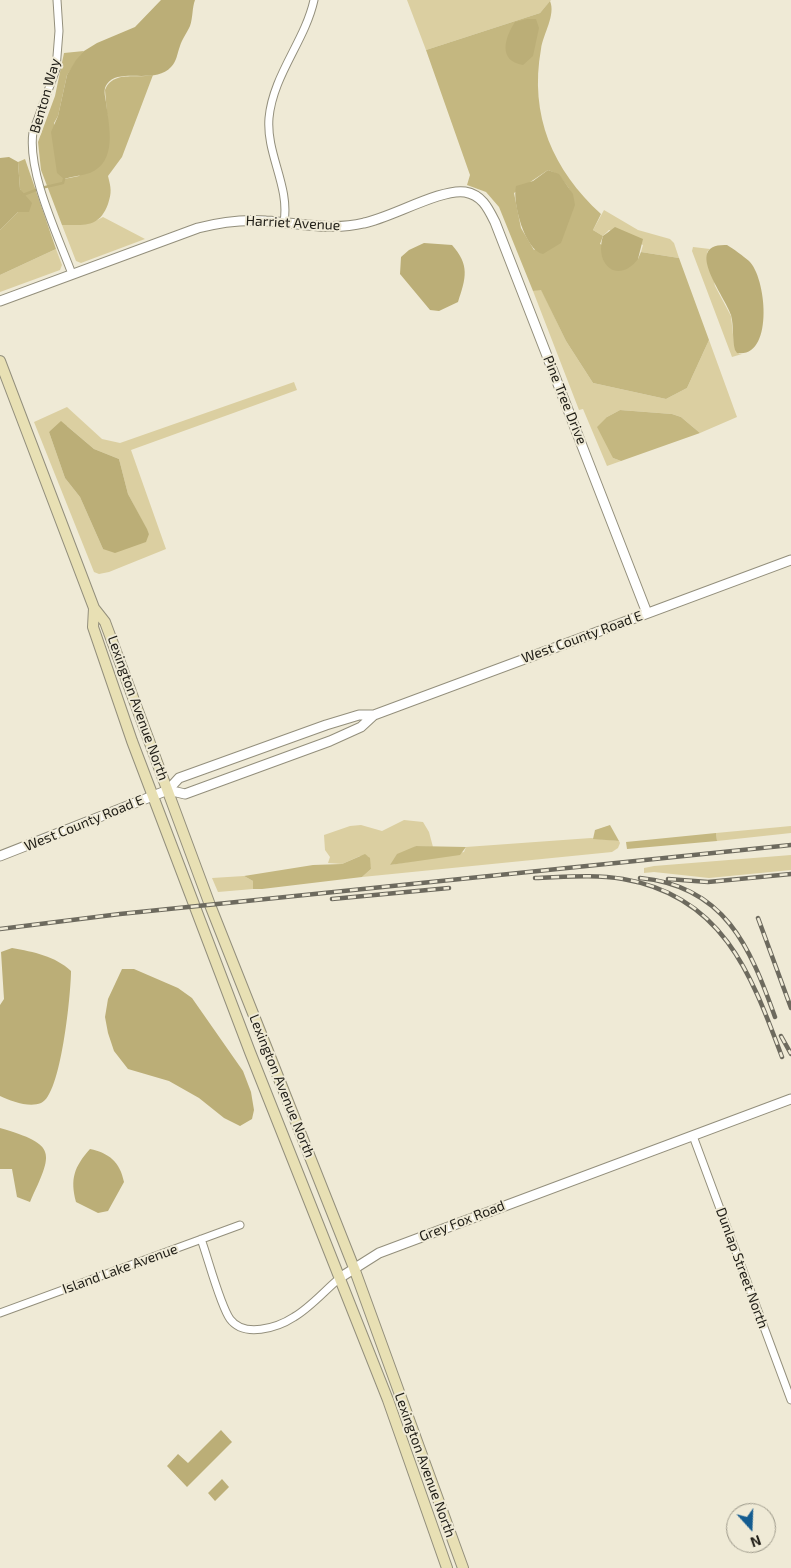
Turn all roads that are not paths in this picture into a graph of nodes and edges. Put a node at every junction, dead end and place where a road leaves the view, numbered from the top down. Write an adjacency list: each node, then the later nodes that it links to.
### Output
1 (57, 0): 5 (street, Benton Way)
2 (314, 0): 4 (street)
3 (473, 194): 4 (street, Harriet Avenue); 10 (street, Pine Tree Drive)
4 (284, 222): 5 (street, Harriet Avenue)
5 (72, 274): 6 (street, Harriet Avenue)
6 (0, 301)
7 (0, 361): 9 (main road, Lexington Avenue North)
8 (791, 560): 10 (street, West County Road E)
9 (94, 608): 12 (main road, Lexington Avenue North); 13 (main road, Lexington Avenue North)
10 (647, 613): 11 (street, West County Road E)
11 (374, 715): 12 (street, West County Road E); 12 (street, West County Road E)
12 (168, 790): 13 (street, West County Road E); 19 (main road, Lexington Avenue North)
13 (153, 795): 14 (street, West County Road E); 20 (main road, Lexington Avenue North)
14 (0, 856)
15 (791, 1099): 16 (street, Grey Fox Road)
16 (693, 1136): 19 (street, Grey Fox Road); 22 (street, Dunlap Street North)
17 (240, 1225): 18 (street, Island Lake Avenue)
18 (201, 1239): 20 (street, Grey Fox Road); 21 (street, Island Lake Avenue)
19 (354, 1268): 20 (street, Grey Fox Road); 24 (main road, Lexington Avenue North)
20 (341, 1277): 23 (main road, Lexington Avenue North)
21 (0, 1313)
22 (791, 1400)
23 (447, 1568)
24 (463, 1568)

